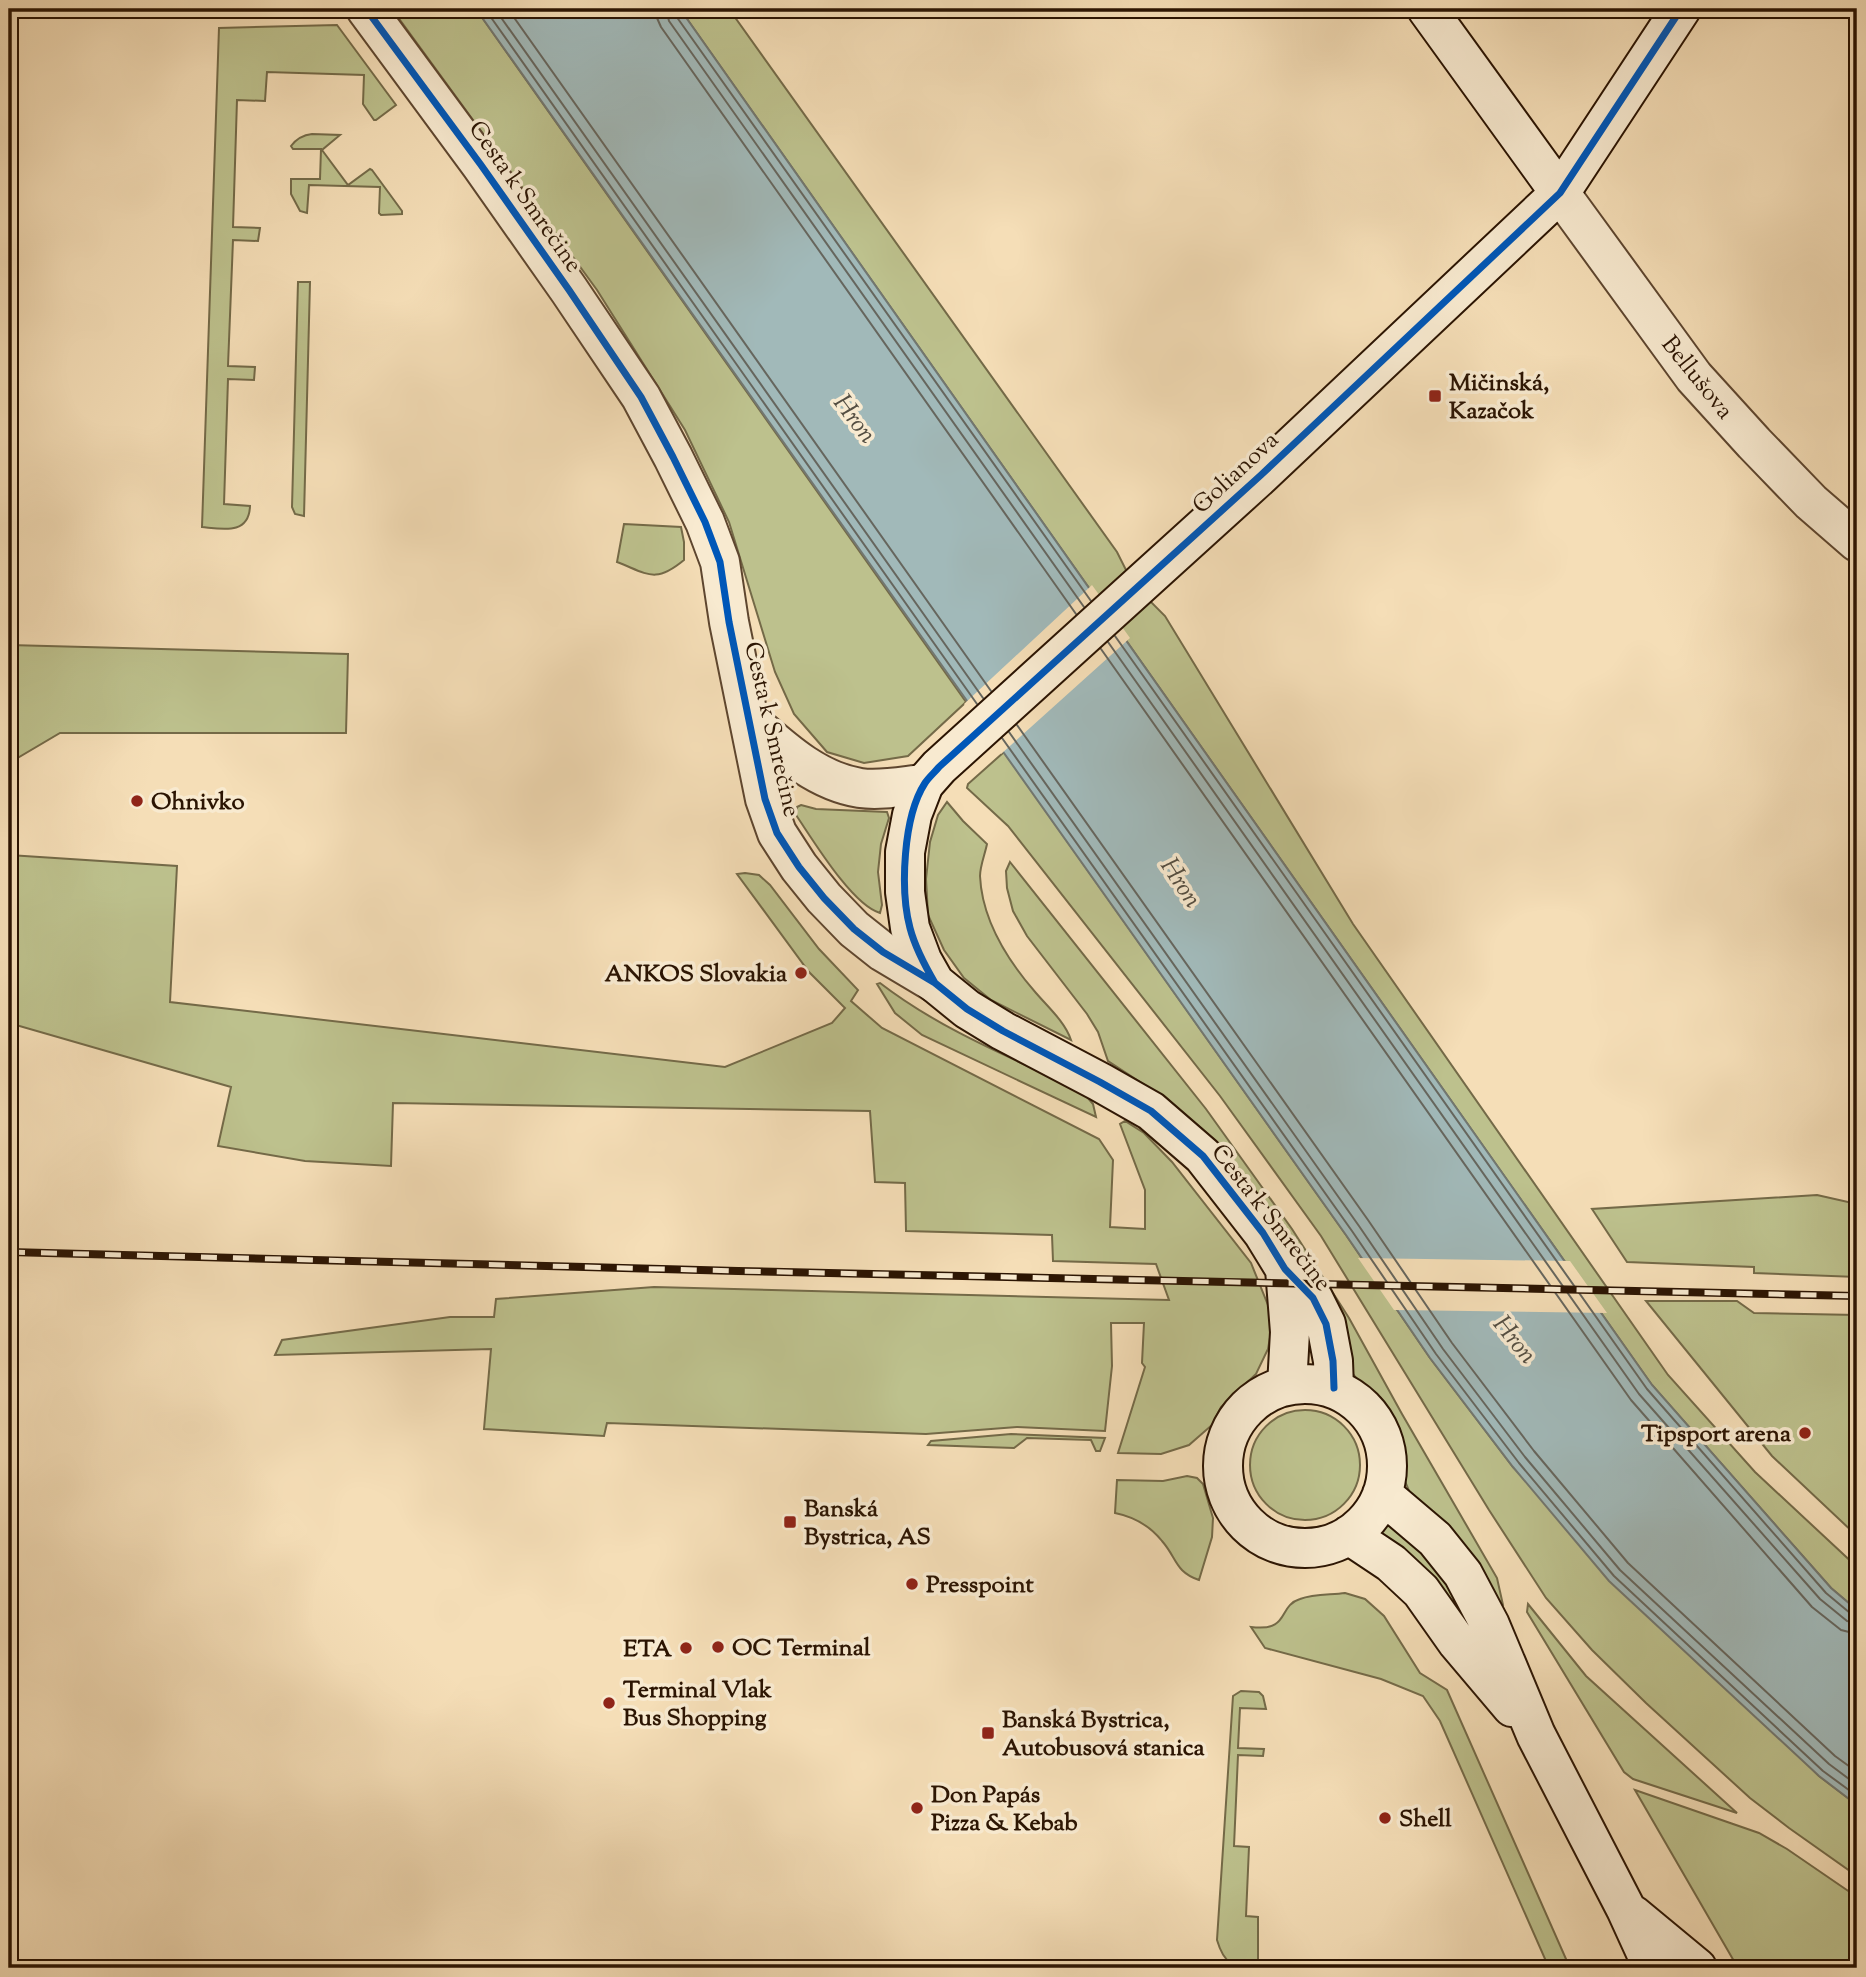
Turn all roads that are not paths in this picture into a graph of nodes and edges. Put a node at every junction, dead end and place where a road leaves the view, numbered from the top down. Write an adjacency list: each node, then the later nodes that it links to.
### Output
1 (366, 9): 6 (street, Cesta k Smrečine)
2 (1427, 9): 4 (street, Bellušova)
3 (1681, 9): 4 (street, Golianova)
4 (1560, 193): 5 (street, Bellušova); 7 (street, Golianova)
5 (1857, 542)
6 (750, 721): 7 (street); 8 (street, Cesta k Smrečine)
7 (937, 771): 8 (street, Golianova)
8 (935, 983): 9 (street, Cesta k Smrečine)
9 (1285, 1269): 10 (street, Cesta k Smrečine); 11 (street, Cesta k Smrečine)
10 (1287, 1386): 11 (street); 13 (street)
11 (1334, 1388): 12 (street)
12 (1382, 1494): 13 (street); 14 (street)
13 (1349, 1535): 14 (street)
14 (1536, 1735): 15 (street)
15 (1626, 1909): 16 (street); 17 (street); 18 (street)
16 (1622, 1968)
17 (1653, 1968)
18 (1696, 1968)

